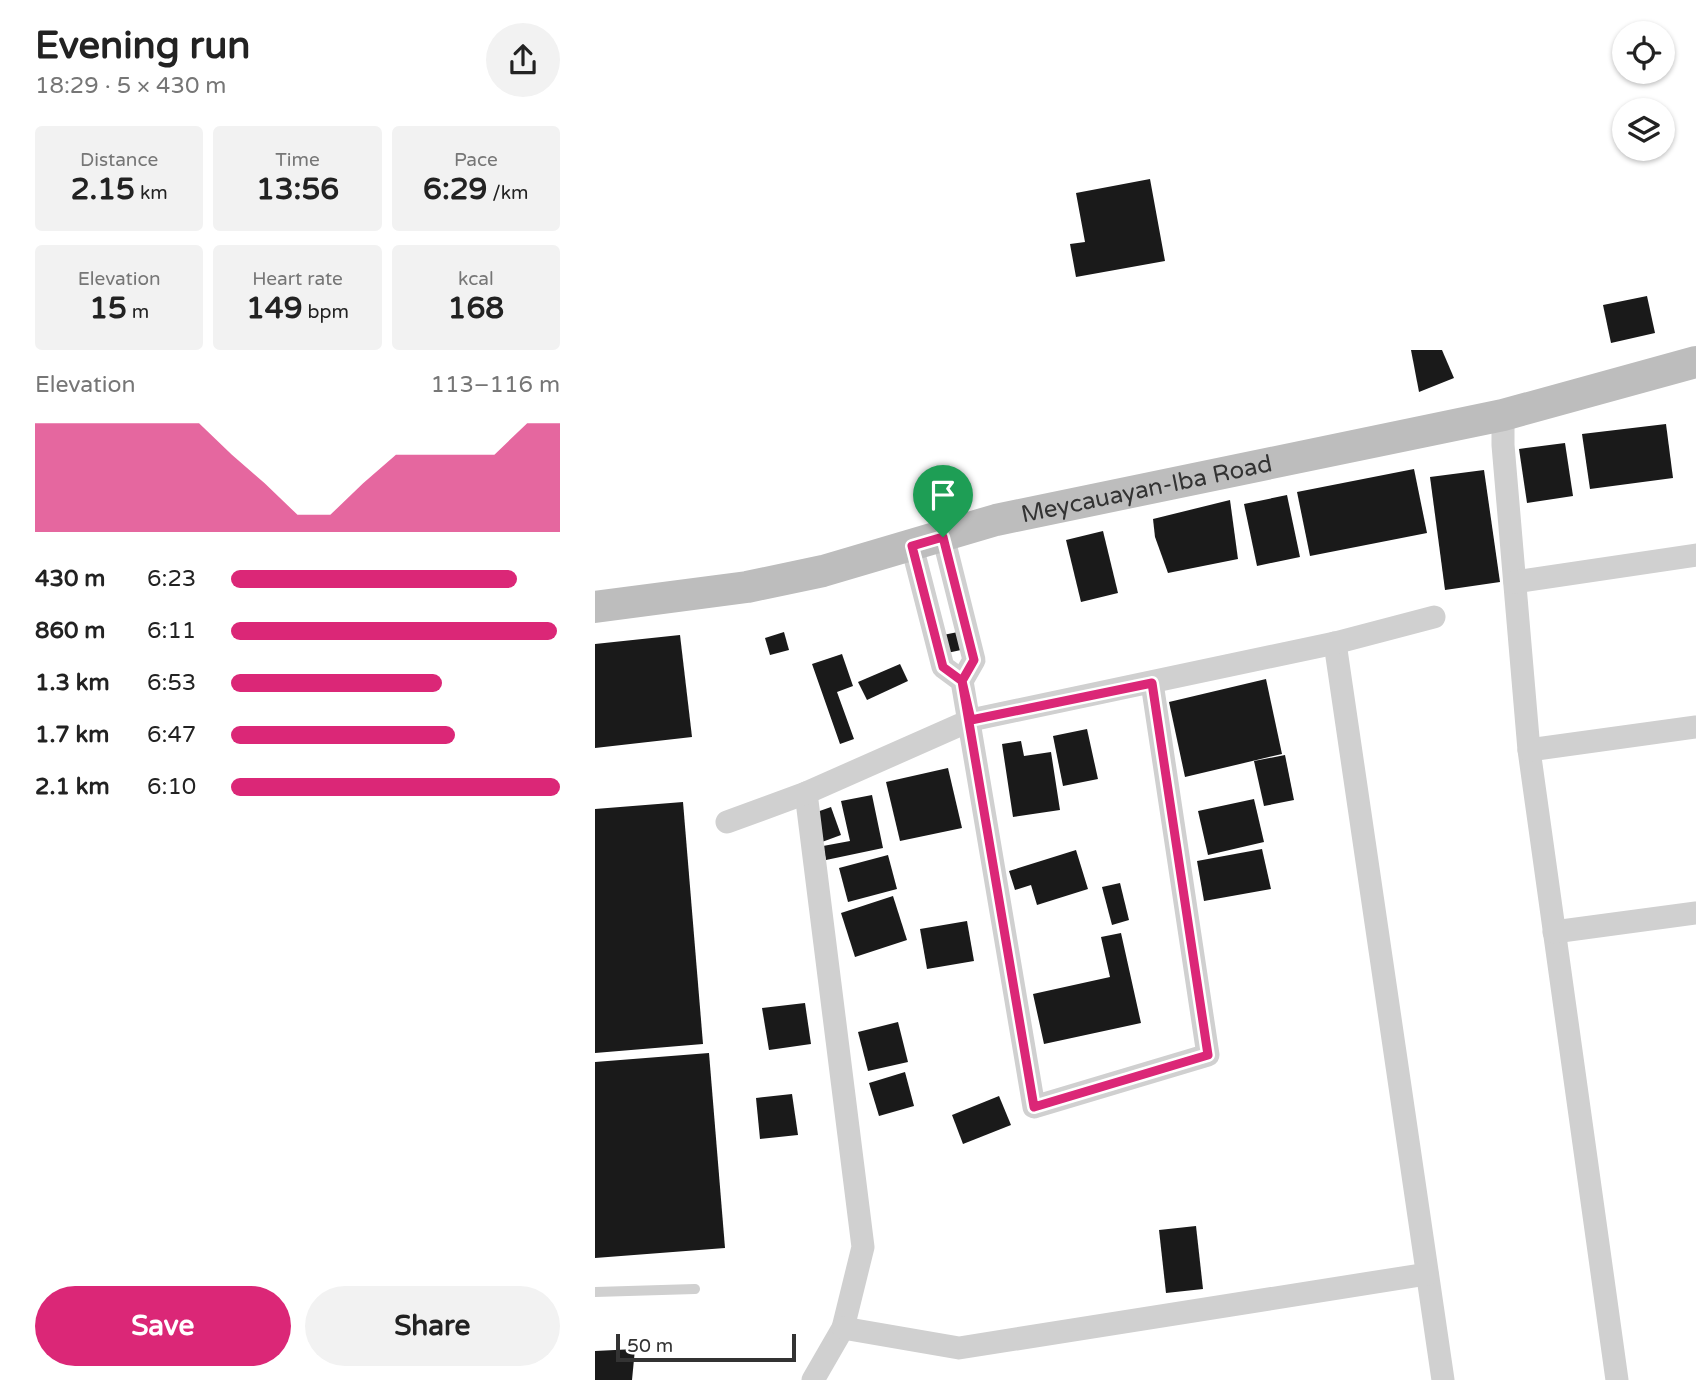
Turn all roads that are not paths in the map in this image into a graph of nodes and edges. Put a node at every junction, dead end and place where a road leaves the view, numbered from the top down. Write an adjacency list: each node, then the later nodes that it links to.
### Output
1 (1696, 362): 2 (main road, Meycauayan-Iba Road)
2 (1503, 415): 3 (main road, Meycauayan-Iba Road); 6 (street)
3 (943, 537): 4 (main road, Meycauayan-Iba Road); 7 (street)
4 (912, 546): 8 (main road, Meycauayan-Iba Road); 9 (street)
5 (1696, 555): 6 (street)
6 (1515, 582): 16 (street)
7 (960, 606): 9 (street); 12 (street)
8 (595, 607)
9 (929, 612): 12 (street)
10 (1434, 617): 11 (street)
11 (1335, 643): 13 (street); 21 (street)
12 (962, 681): 14 (street)
13 (1152, 683): 14 (street); 14 (street)
14 (971, 720): 17 (street)
15 (1696, 727): 16 (street)
16 (1529, 750): 20 (street)
17 (806, 793): 18 (street); 24 (street)
18 (727, 822)
19 (1696, 913): 20 (street)
20 (1554, 932): 27 (street)
21 (1426, 1274): 24 (street); 26 (street)
22 (695, 1289): 23 (lane)
23 (595, 1292)
24 (843, 1328): 25 (street)
25 (813, 1380)
26 (1443, 1380)
27 (1617, 1380)

